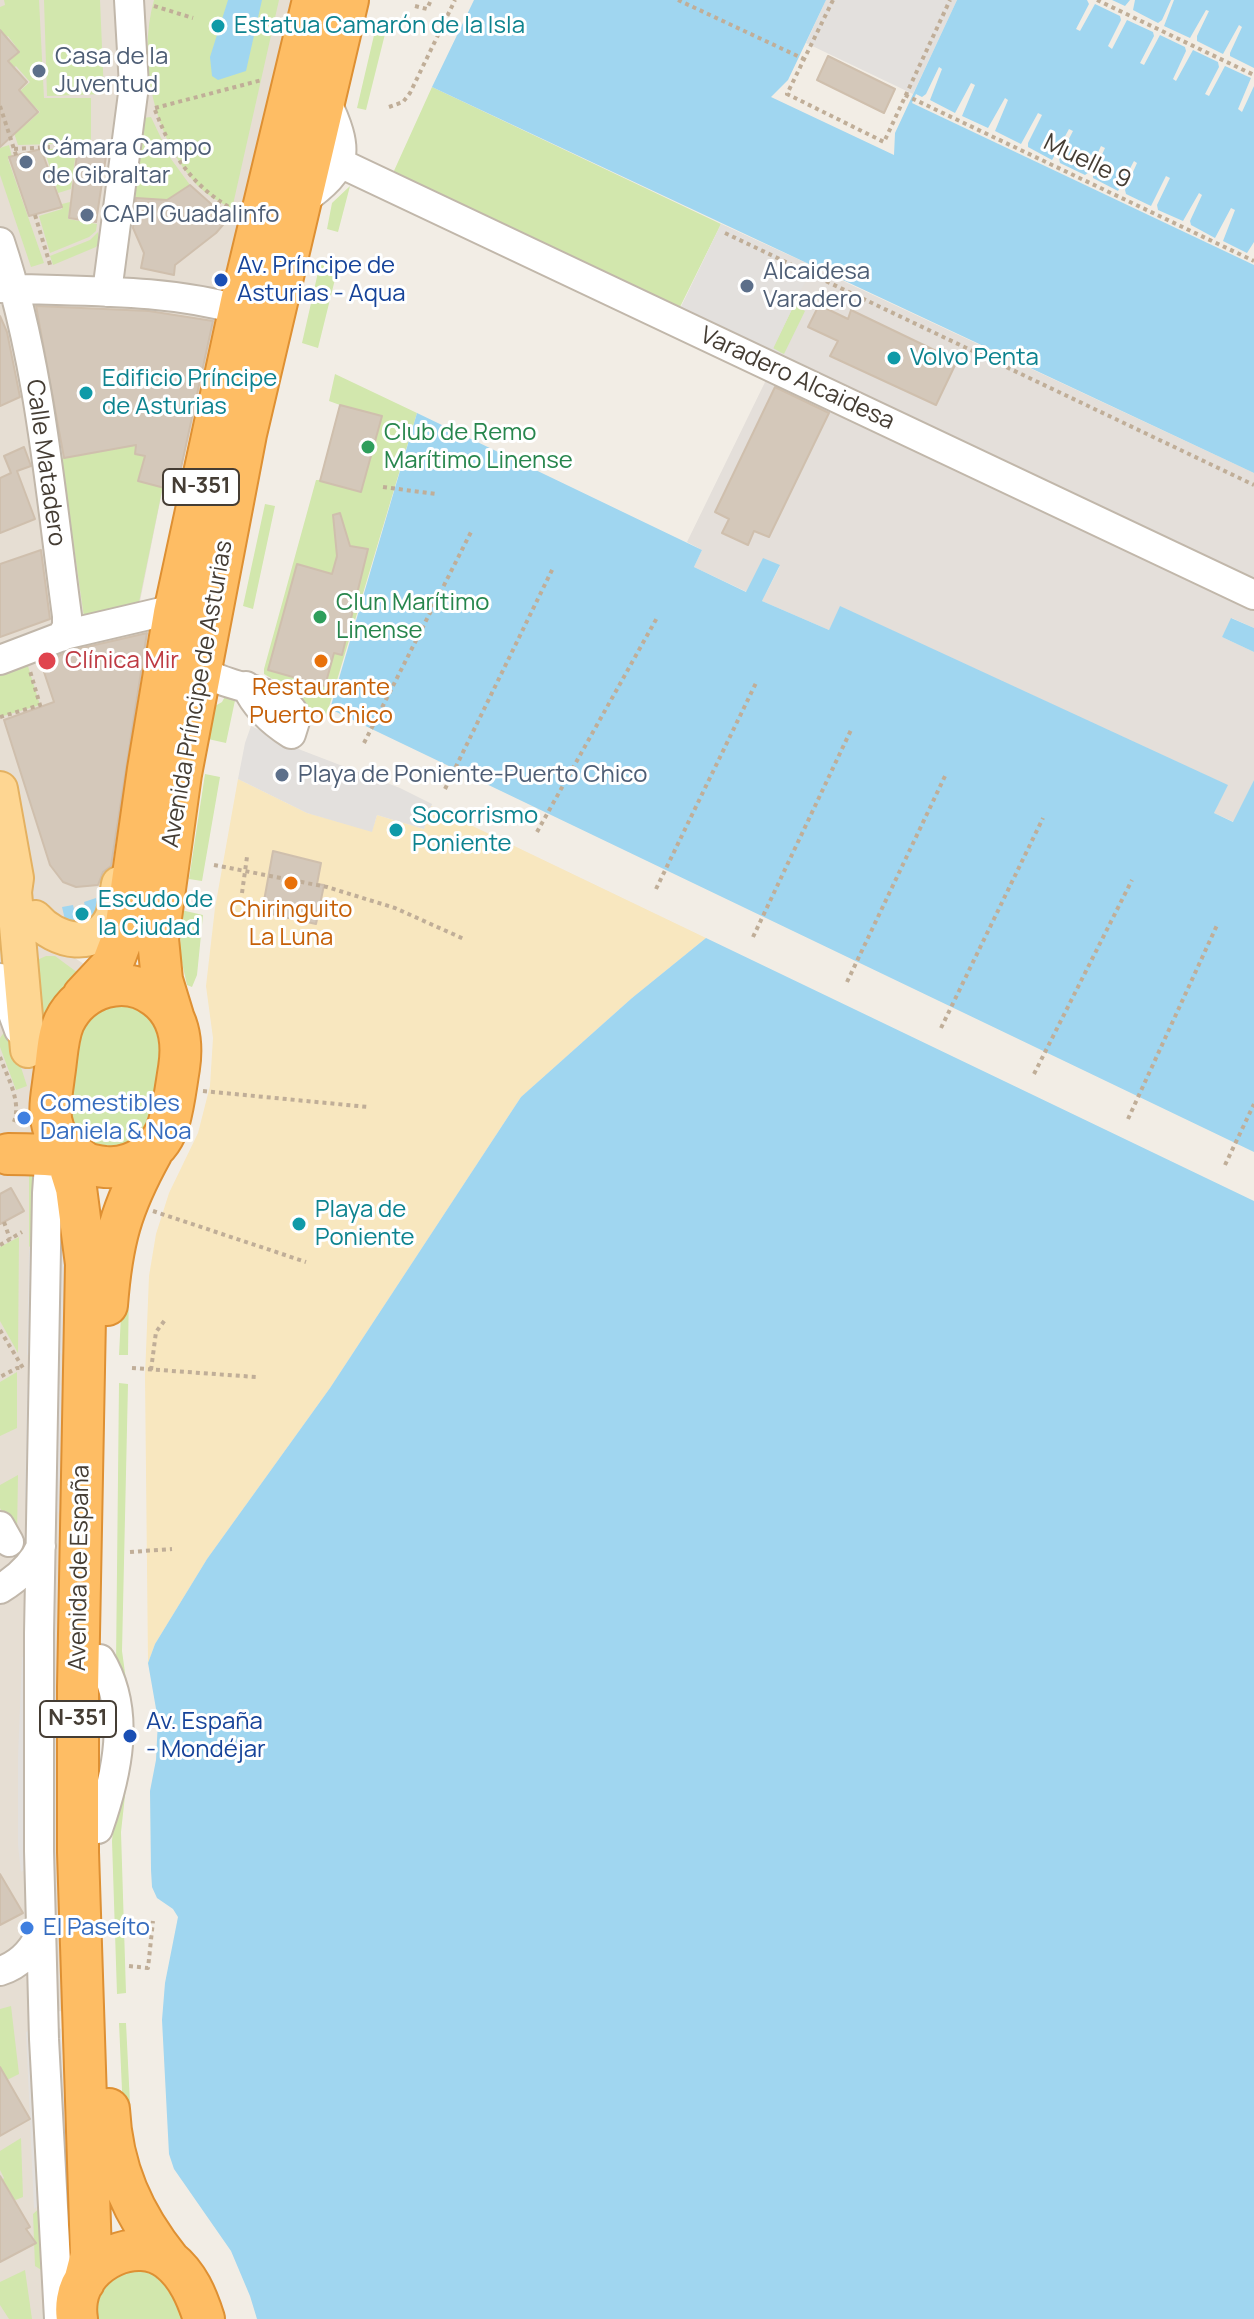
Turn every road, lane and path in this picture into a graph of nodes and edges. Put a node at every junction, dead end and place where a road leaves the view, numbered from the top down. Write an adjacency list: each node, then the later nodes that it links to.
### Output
1 (313, 0): 34 (highway, Avenida Príncipe de Asturias / N-351)
2 (348, 0): 17 (highway, Avenida Príncipe de Asturias / N-351)
3 (431, 0): 10 (path)
4 (455, 0): 19 (path)
5 (678, 0): 12 (path)
6 (833, 0): 12 (path)
7 (950, 0): 16 (path)
8 (1097, 0): 13 (path)
9 (147, 6): 11 (path); 33 (street)
10 (415, 6)
11 (193, 18)
12 (804, 59): 16 (path)
13 (1254, 75)
14 (262, 80): 20 (path)
15 (153, 94): 20 (path)
16 (905, 95): 30 (path, Muelle 9)
17 (325, 98): 24 (street); 25 (highway, Avenida Príncipe de Asturias / N-351)
18 (0, 106): 22 (path)
19 (389, 107)
20 (155, 108): 26 (path)
21 (105, 140): 22 (path)
22 (14, 149): 23 (path)
23 (17, 158)
24 (340, 163): 25 (street); 40 (street, Varadero Alcaidesa)
25 (301, 202): 45 (highway, Avenida Príncipe de Asturias / N-351)
26 (232, 209)
27 (35, 215): 32 (path)
28 (725, 233): 35 (path)
29 (0, 242): 31 (street, Calle Matadero)
30 (1254, 261)
31 (7, 288): 32 (street); 43 (street, Calle Matadero)
32 (57, 290): 33 (street)
33 (107, 292): 34 (street)
34 (240, 310): 41 (highway, Avenida Príncipe de Asturias / N-351)
35 (1254, 485)
36 (383, 487): 37 (path)
37 (436, 494)
38 (471, 532): 50 (path)
39 (553, 568): 52 (path)
40 (1254, 595)
41 (174, 613): 43 (street); 45 (highway, Avenida Príncipe de Asturias / N-351)
42 (658, 616): 55 (path)
43 (61, 637): 44 (street)
44 (14, 662): 47 (path)
45 (195, 671): 48 (street); 63 (main road); 69 (highway, Avenida Príncipe de Asturias / N-351); 70 (highway, Avenida Príncipe de Asturias / N-351)
46 (756, 683): 61 (path)
47 (0, 717)
48 (290, 720)
49 (851, 730): 65 (path)
50 (364, 743)
51 (946, 774): 68 (path)
52 (445, 789)
53 (0, 790): 59 (main road)
54 (1043, 818): 71 (path)
55 (537, 832)
56 (247, 857): 58 (path)
57 (214, 865): 58 (path)
58 (245, 870): 62 (path); 66 (path)
59 (16, 878): 63 (main road); 72 (main road)
60 (1132, 880): 73 (path)
61 (656, 889)
62 (242, 893)
63 (35, 918): 69 (main road)
64 (1218, 923): 77 (path)
65 (753, 937)
66 (464, 939)
67 (0, 978): 72 (street)
68 (847, 982)
69 (104, 986): 70 (highway); 78 (highway, N-351)
70 (173, 1016): 79 (highway, N-351)
71 (941, 1028)
72 (14, 1054): 78 (highway); 80 (path)
73 (1034, 1074)
74 (198, 1091): 76 (path)
75 (1254, 1104): 81 (path)
76 (368, 1107)
77 (1128, 1119)
78 (60, 1138): 79 (highway); 80 (highway); 94 (street, Avenida de España); 105 (highway, Avenida de España / N-351)
79 (152, 1152): 104 (highway, Avenida de España / N-351)
80 (4, 1156)
81 (1225, 1165)
82 (151, 1210): 87 (path)
83 (4, 1222): 85 (path)
84 (25, 1231): 85 (path)
85 (10, 1239): 86 (path)
86 (0, 1245)
87 (306, 1262)
88 (165, 1320): 91 (path)
89 (0, 1330): 92 (path)
90 (132, 1368): 91 (path)
91 (151, 1370): 93 (path)
92 (0, 1377)
93 (256, 1377)
94 (41, 1546): 97 (street); 98 (street, Avenida de España)
95 (172, 1549): 96 (path)
96 (130, 1552)
97 (3, 1587): 98 (street)
98 (40, 1609): 100 (street, Avenida de España)
99 (153, 1921): 101 (path)
100 (42, 1930): 102 (street); 103 (street, Avenida de España)
101 (129, 1966)
102 (7, 1969): 103 (street)
103 (42, 1990): 105 (street, Avenida de España)
104 (170, 2261): 105 (highway); 108 (highway, N-351)
105 (72, 2289): 106 (street); 107 (street)
106 (47, 2319)
107 (59, 2319)
108 (204, 2319)

